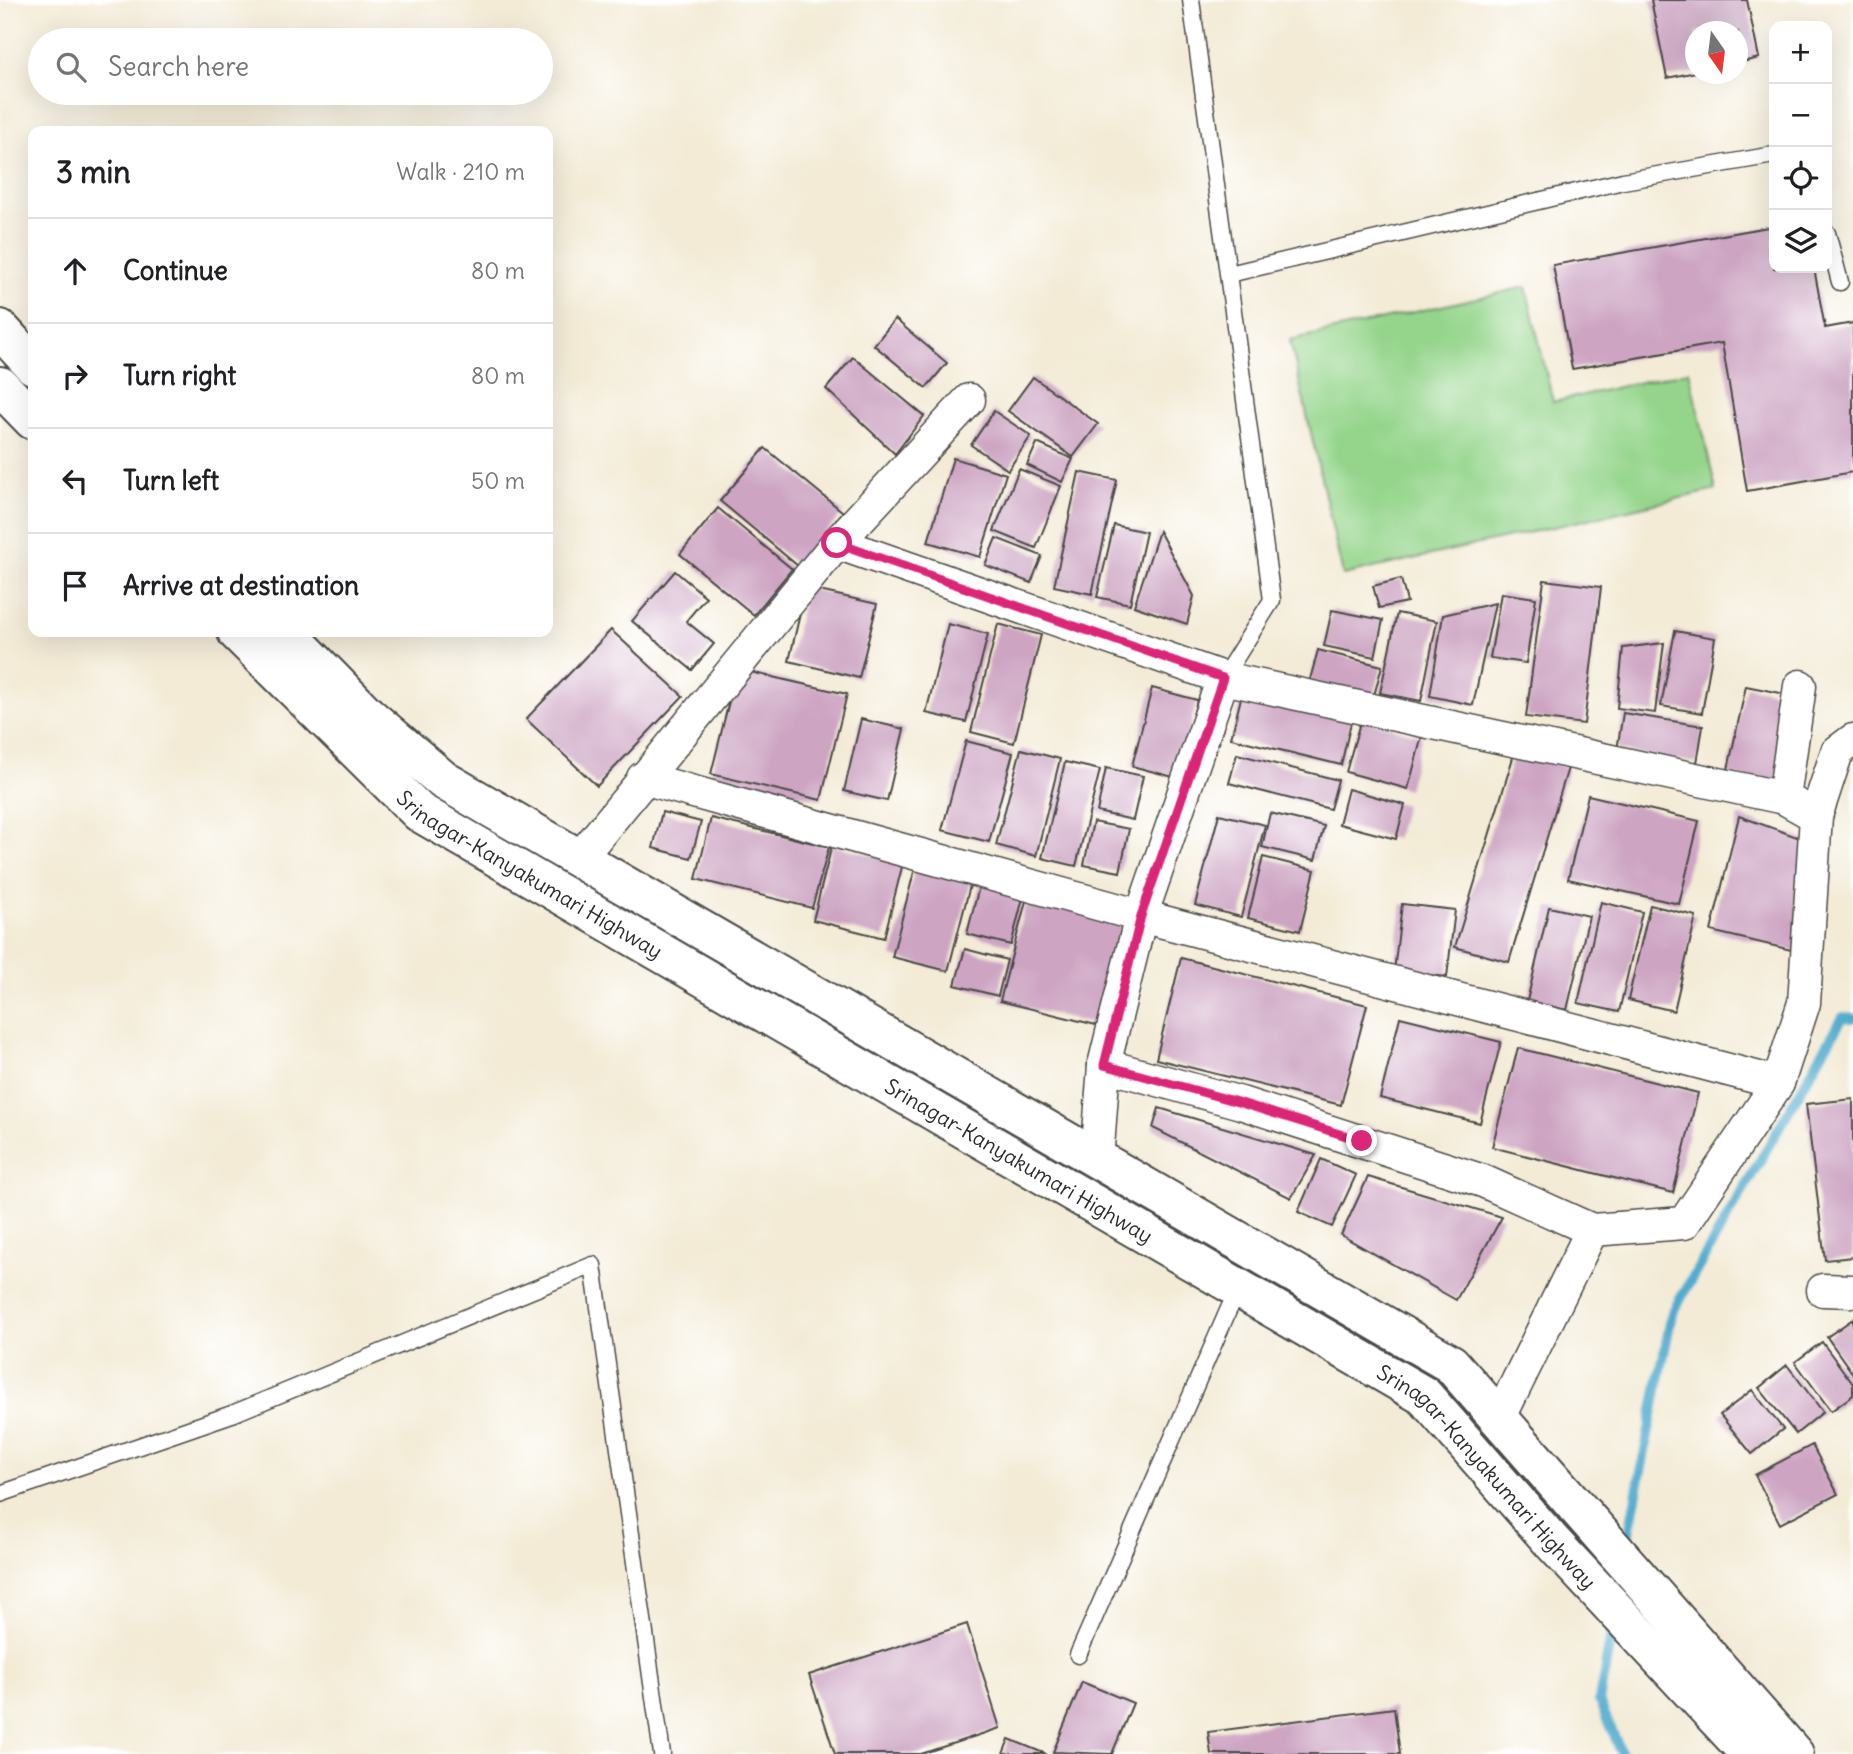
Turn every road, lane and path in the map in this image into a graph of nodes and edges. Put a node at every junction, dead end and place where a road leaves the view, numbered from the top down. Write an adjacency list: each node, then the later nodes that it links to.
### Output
1 (1191, 0): 4 (lane)
2 (1769, 156): 4 (lane)
3 (1832, 252): 5 (lane)
4 (1229, 274): 14 (lane)
5 (1840, 282)
6 (0, 329): 7 (highway)
7 (28, 360)
8 (0, 386): 10 (highway)
9 (969, 400): 11 (street)
10 (28, 415)
11 (837, 543): 14 (street); 17 (street)
12 (242, 637): 26 (highway, Srinagar-Kanyakumari Highway)
13 (291, 637): 20 (highway, Srinagar-Kanyakumari Highway)
14 (1223, 678): 18 (street); 21 (street)
15 (1800, 686): 18 (street)
16 (1853, 740): 19 (street)
17 (643, 778): 20 (street); 21 (street)
18 (1784, 798): 19 (street)
19 (1816, 816): 23 (street)
20 (578, 860): 24 (highway, Srinagar-Kanyakumari Highway)
21 (1141, 916): 22 (street); 23 (street)
22 (1104, 1065): 24 (street); 25 (street)
23 (1778, 1083): 25 (street)
24 (1097, 1161): 27 (highway, Srinagar-Kanyakumari Highway)
25 (1592, 1230): 27 (street)
26 (1238, 1288): 29 (lane); 32 (highway, Srinagar-Kanyakumari Highway)
27 (1499, 1419): 30 (highway, Srinagar-Kanyakumari Highway)
28 (0, 1494): 31 (lane)
29 (1078, 1655)
30 (1793, 1753)
31 (662, 1754)
32 (1750, 1754)

